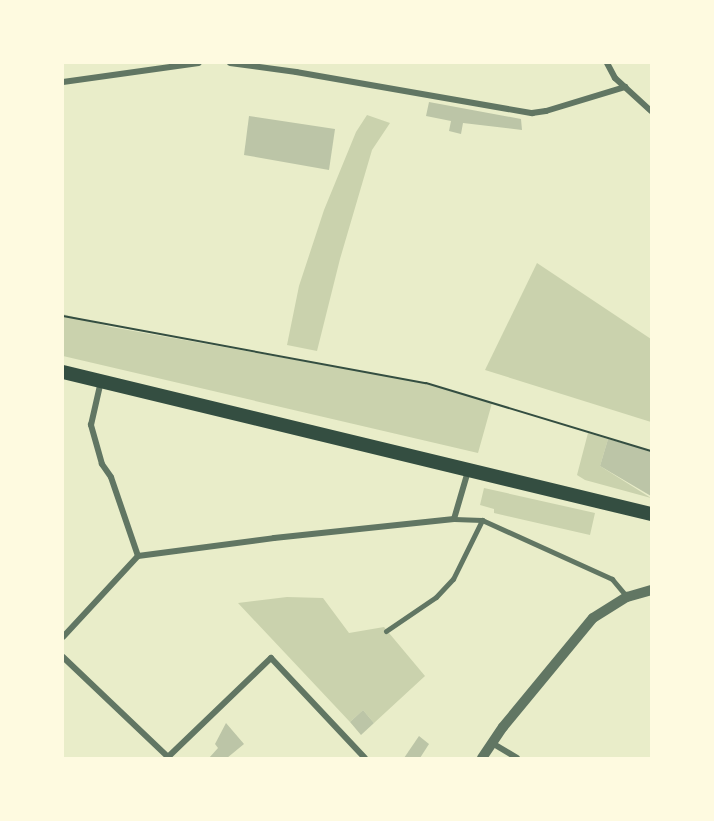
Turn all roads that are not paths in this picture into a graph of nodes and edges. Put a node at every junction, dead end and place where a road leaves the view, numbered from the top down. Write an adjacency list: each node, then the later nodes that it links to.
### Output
1 (198, 63): 4 (street)
2 (230, 63): 5 (street)
3 (607, 63): 5 (street)
4 (63, 82)
5 (625, 87): 6 (street)
6 (651, 111)
7 (63, 372): 8 (main road)
8 (101, 381): 9 (main road); 13 (street)
9 (468, 469): 10 (main road); 11 (street)
10 (651, 514)
11 (454, 519): 12 (street); 13 (street)
12 (482, 520): 15 (street); 16 (street)
13 (138, 556): 17 (street)
14 (651, 590): 15 (street)
15 (627, 597): 19 (street)
16 (386, 631)
17 (63, 637)
18 (63, 657): 20 (street)
19 (492, 743): 22 (street); 23 (street)
20 (169, 758): 21 (street)
21 (365, 758)
22 (482, 758)
23 (517, 758)

